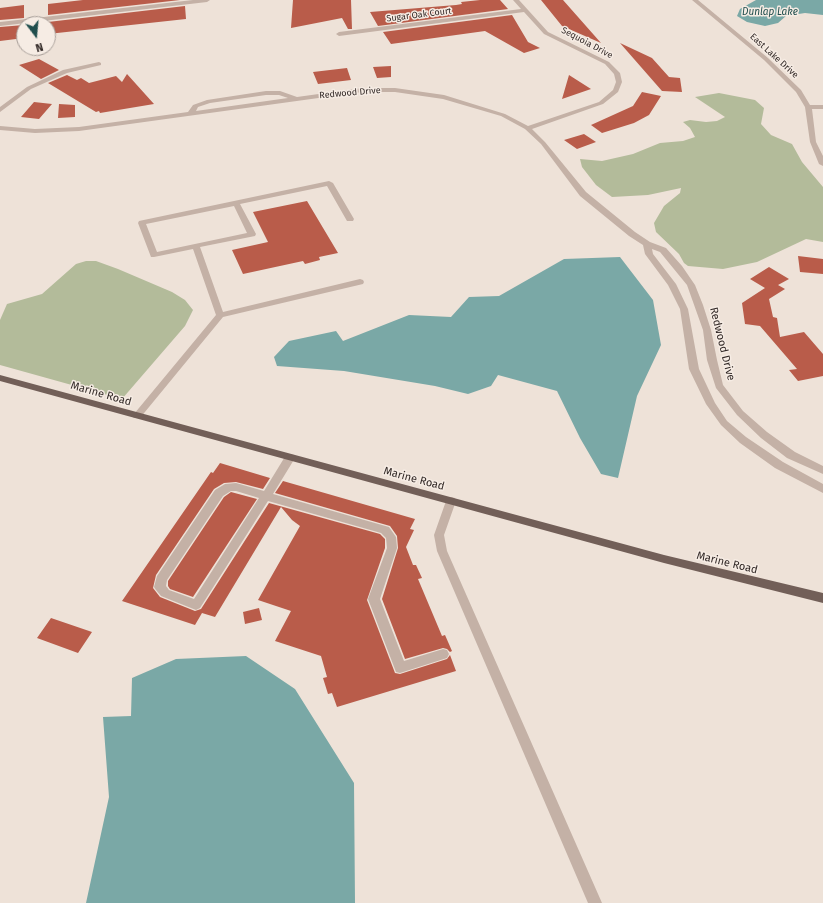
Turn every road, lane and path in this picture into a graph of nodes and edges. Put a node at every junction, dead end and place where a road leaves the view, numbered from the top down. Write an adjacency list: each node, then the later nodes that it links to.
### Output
1 (207, 0): 5 (street)
2 (516, 0): 4 (street, Sequoia Drive)
3 (695, 0): 8 (street, East Lake Drive)
4 (526, 10): 6 (street, Sugar Oak Court); 12 (street, Sequoia Drive)
5 (0, 24)
6 (339, 34)
7 (99, 64): 10 (street)
8 (808, 107): 9 (street); 13 (street, East Lake Drive)
9 (823, 107)
10 (0, 110)
11 (0, 128): 12 (street, Redwood Drive)
12 (527, 128): 16 (street, Redwood Drive)
13 (823, 164)
14 (236, 203): 15 (street); 17 (street); 17 (street)
15 (350, 219)
16 (647, 244): 23 (street, Redwood Drive); 24 (street)
17 (196, 246): 19 (street)
18 (360, 282): 19 (street)
19 (220, 315): 21 (street)
20 (0, 378): 21 (main road, Marine Road)
21 (137, 416): 22 (main road, Marine Road)
22 (290, 458): 25 (street); 26 (main road, Marine Road)
23 (823, 470)
24 (822, 487)
25 (266, 496): 25 (street); 28 (street)
26 (451, 501): 27 (main road, Marine Road); 29 (street)
27 (823, 598)
28 (443, 654)
29 (595, 903)

